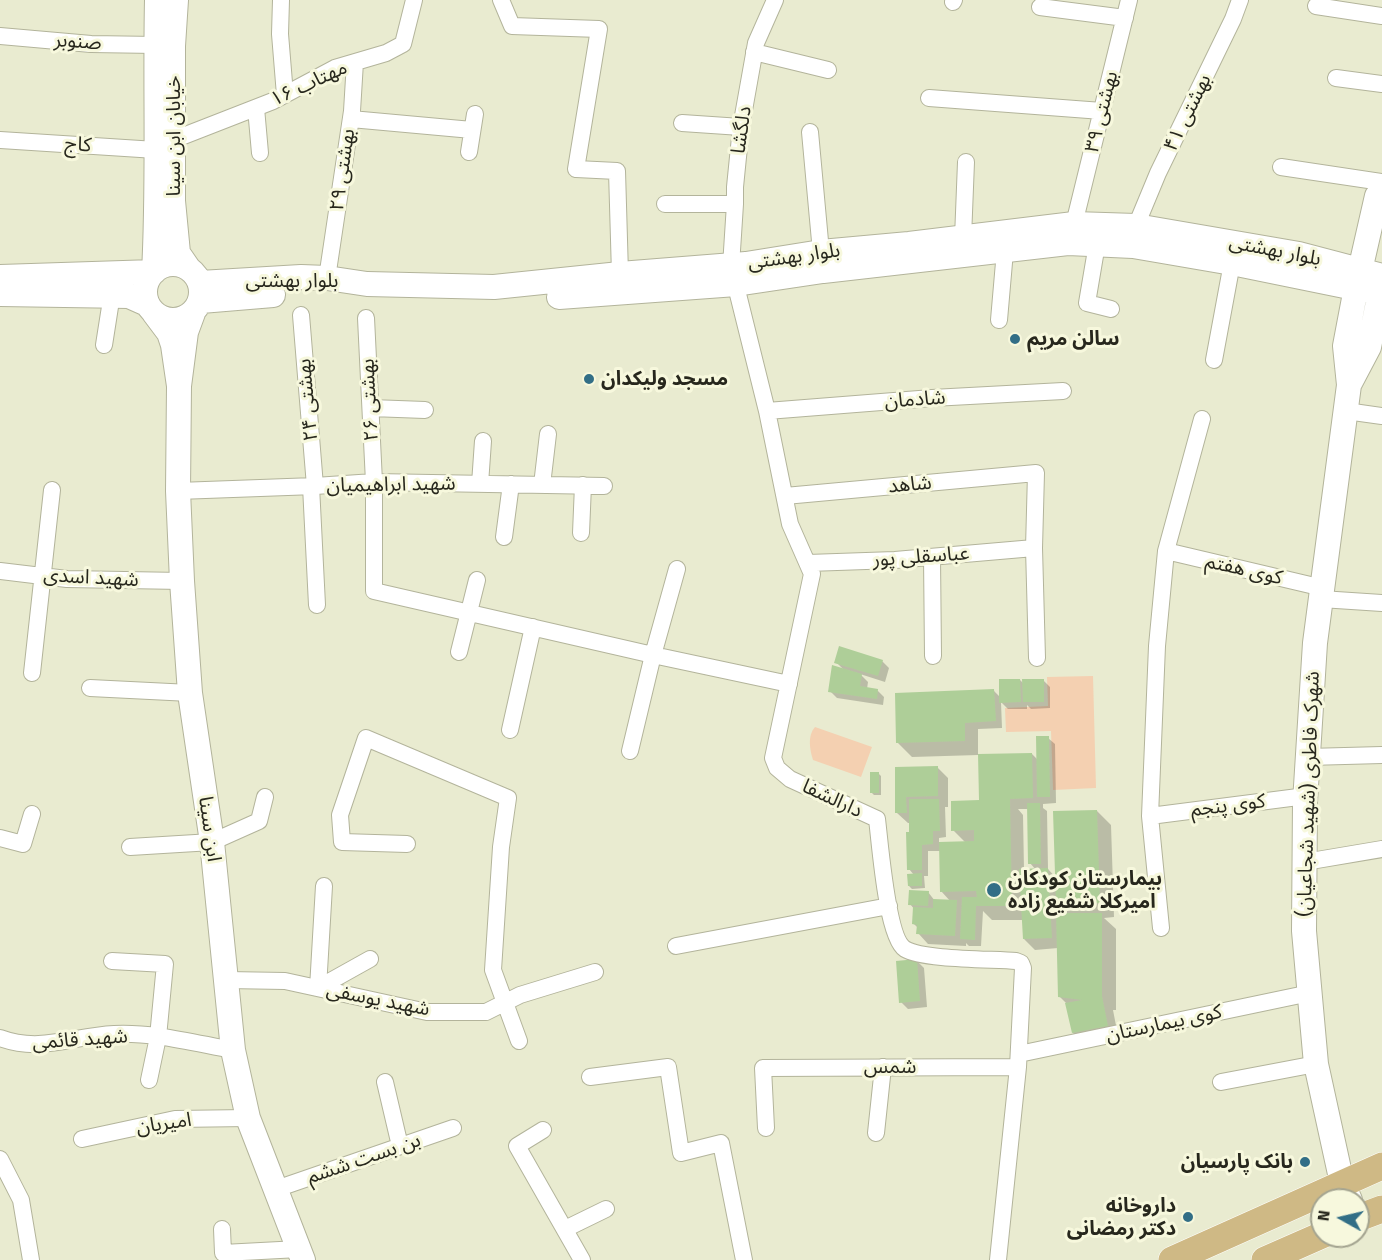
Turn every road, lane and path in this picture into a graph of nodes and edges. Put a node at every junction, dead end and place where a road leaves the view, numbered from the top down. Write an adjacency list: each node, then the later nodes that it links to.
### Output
1 (157, 0): 14 (main road, خیابان ابن سینا)
2 (176, 0): 29 (main road, خیابان ابن سینا)
3 (281, 0): 20 (street)
4 (414, 0): 16 (street, مهتاب ۱۶)
5 (501, 0): 47 (street)
6 (775, 0): 15 (street, دلگشا)
7 (1129, 0): 12 (street, بهشتی ۳۹)
8 (1239, 0): 40 (street, بهشتی ۴۱)
9 (1316, 6): 11 (street)
10 (1040, 7): 12 (street)
11 (1382, 16)
12 (1125, 18): 23 (street, بهشتی ۳۹)
13 (0, 36): 14 (street, صنوبر)
14 (156, 45): 29 (main road, خیابان ابن سینا)
15 (754, 52): 17 (street); 26 (street, دلگشا)
16 (355, 62): 20 (street, مهتاب ۱۶); 24 (street, بهشتی ۲۹)
17 (828, 70)
18 (1336, 78): 19 (street)
19 (1382, 84)
20 (285, 95): 22 (street, مهتاب ۱۶)
21 (929, 98): 23 (street)
22 (256, 108): 29 (street, مهتاب ۱۶); 31 (street)
23 (1102, 111): 39 (street, بهشتی ۳۹)
24 (351, 119): 30 (street); 50 (street, بهشتی ۲۹)
25 (682, 123): 26 (street)
26 (741, 127): 38 (street, دلگشا)
27 (810, 132): 44 (street)
28 (0, 140): 29 (street, کاج)
29 (164, 145): 36 (main road, خیابان ابن سینا)
30 (469, 152)
31 (260, 153)
32 (966, 162): 41 (street)
33 (1281, 167): 34 (street)
34 (1382, 182)
35 (1382, 191): 51 (main road, شهرک فاطری (شهید شجاعیان))
36 (166, 202): 46 (main road, خیابان ابن سینا); 52 (main road, خیابان ابن سینا)
37 (665, 204): 38 (street)
38 (735, 204): 48 (street, دلگشا)
39 (1074, 224): 40 (main road, بلوار بهشتی); 41 (main road, بلوار بهشتی)
40 (1137, 226): 51 (main road, بلوار بهشتی)
41 (963, 238): 44 (main road, بلوار بهشتی)
42 (1097, 244): 43 (main road, بلوار بهشتی); 45 (main road, بلوار بهشتی); 57 (street)
43 (1005, 250): 48 (main road, بلوار بهشتی); 60 (street)
44 (821, 252): 48 (main road, بلوار بهشتی)
45 (1232, 263): 51 (main road, بلوار بهشتی); 62 (street)
46 (154, 272): 49 (main road); 52 (main road); 56 (main road)
47 (620, 274): 48 (main road, بلوار بهشتی); 53 (main road, بلوار بهشتی)
48 (733, 275): 53 (main road, بلوار بهشتی); 67 (street, دارالشفا)
49 (0, 277)
50 (327, 278): 52 (main road, بلوار بهشتی); 53 (main road, بلوار بهشتی)
51 (1373, 283): 68 (main road, شهرک فاطری (شهید شجاعیان))
52 (196, 291): 53 (main road, بلوار بهشتی); 56 (main road); 63 (main road)
53 (505, 293)
54 (0, 294): 55 (main road)
55 (112, 294): 56 (main road); 61 (street)
56 (151, 309): 63 (main road)
57 (1111, 309)
58 (301, 315): 78 (street, بهشتی ۲۴)
59 (366, 318): 65 (street, بهشتی ۲۶)
60 (999, 320)
61 (104, 345)
62 (1214, 360)
63 (179, 386): 81 (main road, ابن سینا)
64 (1063, 391): 67 (street, شادمان)
65 (371, 408): 66 (street); 73 (street, بهشتی ۲۶)
66 (425, 410)
67 (767, 411): 82 (street, دارالشفا)
68 (1346, 411): 69 (street); 94 (main road, شهرک فاطری (شهید شجاعیان))
69 (1382, 416)
70 (1202, 419): 86 (street)
71 (548, 435): 76 (street)
72 (483, 441): 74 (street)
73 (374, 482): 74 (street, شهید ابراهیمیان); 78 (street, شهید ابراهیمیان); 97 (street, بهشتی ۲۶)
74 (480, 484): 75 (street, شهید ابراهیمیان)
75 (511, 484): 76 (street, شهید ابراهیمیان); 84 (street)
76 (542, 484): 77 (street, شهید ابراهیمیان)
77 (584, 485): 79 (street, شهید ابراهیمیان); 83 (street)
78 (313, 486): 81 (street, شهید ابراهیمیان); 96 (street, بهشتی ۲۴)
79 (604, 486)
80 (52, 490): 91 (street)
81 (178, 491): 93 (main road, ابن سینا)
82 (785, 496): 85 (street, شاهد); 88 (street, دارالشفا)
83 (581, 533)
84 (504, 537)
85 (1035, 548): 87 (street, عباسقلی پور); 102 (street)
86 (1166, 551): 94 (street, کوی هفتم); 114 (street)
87 (932, 557): 88 (street, عباسقلی پور); 101 (street)
88 (808, 563): 104 (street, دارالشفا)
89 (677, 568): 100 (street)
90 (0, 571): 91 (street, شهید اسدی)
91 (42, 576): 93 (street, شهید اسدی); 103 (street)
92 (477, 580): 97 (street)
93 (182, 581): 106 (main road, ابن سینا)
94 (1322, 593): 95 (street, کوی هفتم); 110 (main road, شهرک فاطری (شهید شجاعیان))
95 (1382, 603)
96 (317, 605)
97 (468, 613): 98 (street); 99 (street)
98 (533, 627): 100 (street); 107 (street)
99 (459, 652)
100 (653, 655): 104 (street); 108 (street)
101 (933, 656)
102 (1037, 658)
103 (32, 673)
104 (789, 684): 122 (street, دارالشفا)
105 (90, 688): 106 (street)
106 (190, 693): 116 (main road, ابن سینا)
107 (510, 730)
108 (630, 751)
109 (1382, 755): 110 (street)
110 (1308, 757): 111 (main road, شهرک فاطری (شهید شجاعیان))
111 (1306, 796): 114 (street, کوی پنجم); 120 (main road, شهرک فاطری (شهید شجاعیان))
112 (266, 797): 116 (street)
113 (32, 814): 115 (street)
114 (1150, 816): 123 (street)
115 (0, 838)
116 (212, 842): 118 (street); 128 (main road, ابن سینا)
117 (407, 844): 131 (street)
118 (130, 847)
119 (1382, 849): 120 (street)
120 (1305, 862): 130 (main road, شهرک فاطری (شهید شجاعیان))
121 (324, 886): 129 (street)
122 (889, 906): 124 (street); 136 (street, دارالشفا)
123 (1161, 928)
124 (676, 946)
125 (370, 959): 129 (street)
126 (112, 962): 132 (street)
127 (595, 972): 131 (street, شهید یوسفی)
128 (227, 980): 129 (street, شهید یوسفی); 135 (main road, ابن سینا)
129 (318, 988): 131 (street, شهید یوسفی)
130 (1310, 993): 136 (street, کوی بیمارستان); 137 (main road, شهرک فاطری (شهید شجاعیان))
131 (505, 1002): 134 (street)
132 (158, 1037): 133 (street, شهید قائمی); 135 (street, شهید قائمی); 140 (street)
133 (0, 1038)
134 (519, 1041)
135 (233, 1050): 143 (main road, ابن سینا)
136 (1018, 1060): 138 (street, شمس); 164 (street, دارالشفا)
137 (1316, 1064): 142 (street); 152 (main road, شهرک فاطری (شهید شجاعیان))
138 (883, 1067): 145 (street, شمس); 147 (street)
139 (590, 1077): 163 (street)
140 (149, 1080)
141 (385, 1082): 149 (street)
142 (1221, 1082)
143 (248, 1118): 148 (street, امیریان); 154 (main road, ابن سینا)
144 (453, 1128): 149 (street, بن بست ششم)
145 (766, 1128)
146 (543, 1130): 158 (street)
147 (876, 1133)
148 (82, 1139)
149 (400, 1146): 154 (street, بن بست ششم)
150 (0, 1159): 161 (street)
151 (1382, 1166): 153 (main road)
152 (1345, 1188)
153 (1352, 1188)
154 (276, 1189): 160 (main road, ابن سینا)
155 (1310, 1206): 165 (main road)
156 (606, 1209): 158 (street)
157 (222, 1229): 160 (street)
158 (565, 1229): 162 (street)
159 (1310, 1240): 166 (main road)
160 (301, 1254)
161 (31, 1260)
162 (582, 1260)
163 (744, 1260)
164 (998, 1260)
165 (1172, 1260)
166 (1265, 1260)

